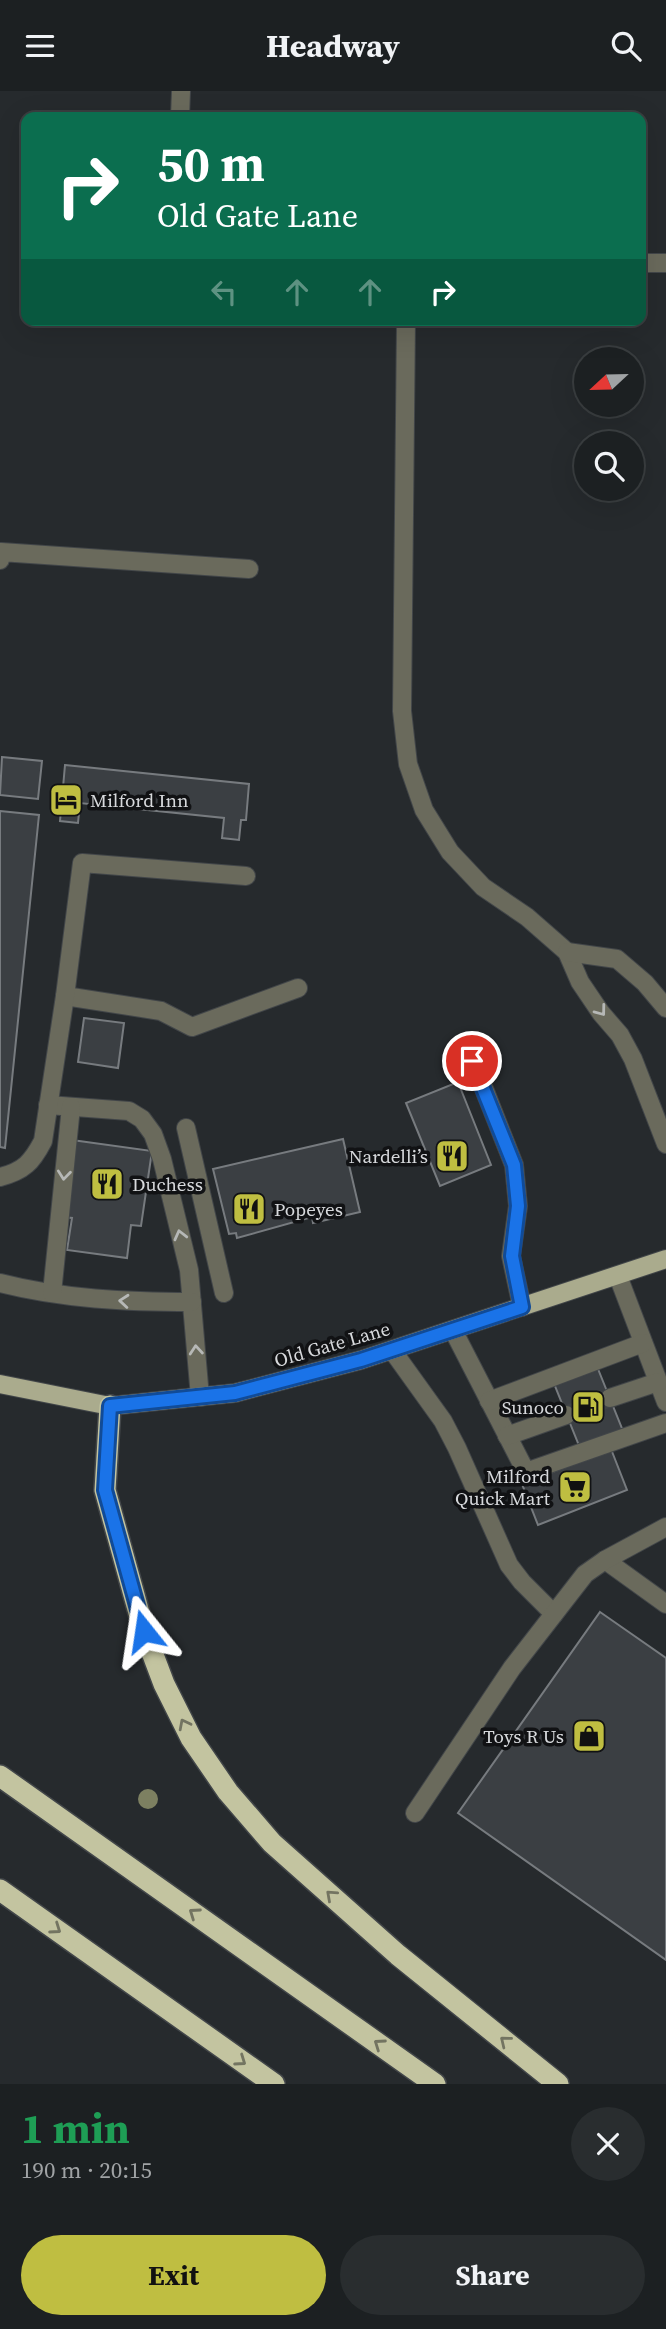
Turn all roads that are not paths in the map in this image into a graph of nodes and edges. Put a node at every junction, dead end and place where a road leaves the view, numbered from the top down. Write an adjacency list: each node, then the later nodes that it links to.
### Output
1 (181, 91): 2 (lane)
2 (180, 112)
3 (646, 263): 4 (lane)
4 (666, 263)
5 (406, 326): 9 (lane)
6 (0, 561): 7 (lane)
7 (249, 569)
8 (246, 876): 11 (lane)
9 (567, 952): 12 (lane); 17 (lane, one-way to 17)
10 (298, 988): 11 (lane)
11 (65, 996): 14 (lane)
12 (666, 1008)
13 (472, 1061): 25 (lane)
14 (48, 1105): 15 (lane); 18 (lane)
15 (71, 1107): 22 (lane, one-way to 22); 24 (lane, one-way to 15)
16 (187, 1128): 23 (lane)
17 (666, 1144)
18 (0, 1177)
19 (666, 1259): 20 (main road, Old Gate Lane)
20 (618, 1276): 25 (main road, Old Gate Lane); 27 (lane)
21 (0, 1283): 22 (lane)
22 (52, 1293): 24 (lane, one-way to 22)
23 (224, 1293)
24 (192, 1302): 31 (lane, one-way to 24)
25 (522, 1307): 26 (main road, Old Gate Lane)
26 (453, 1330): 28 (main road, Old Gate Lane); 33 (lane)
27 (643, 1343): 29 (lane); 33 (lane)
28 (392, 1350): 31 (main road, Old Gate Lane); 42 (lane)
29 (658, 1382): 32 (lane); 34 (lane)
30 (0, 1384): 35 (main road, Old Gate Lane)
31 (200, 1397): 35 (main road, Old Gate Lane)
32 (610, 1398)
33 (489, 1401): 38 (lane)
34 (666, 1402)
35 (110, 1406): 48 (highway, one-way to 35)
36 (566, 1415): 38 (lane)
37 (666, 1423): 38 (lane)
38 (507, 1436)
39 (666, 1527): 40 (lane)
40 (605, 1560): 41 (lane); 42 (lane)
41 (666, 1604)
42 (554, 1614): 44 (lane)
43 (0, 1776): 47 (highway, one-way to 43)
44 (415, 1812)
45 (0, 1890): 46 (highway, one-way to 46)
46 (274, 2084)
47 (435, 2084)
48 (558, 2084)

